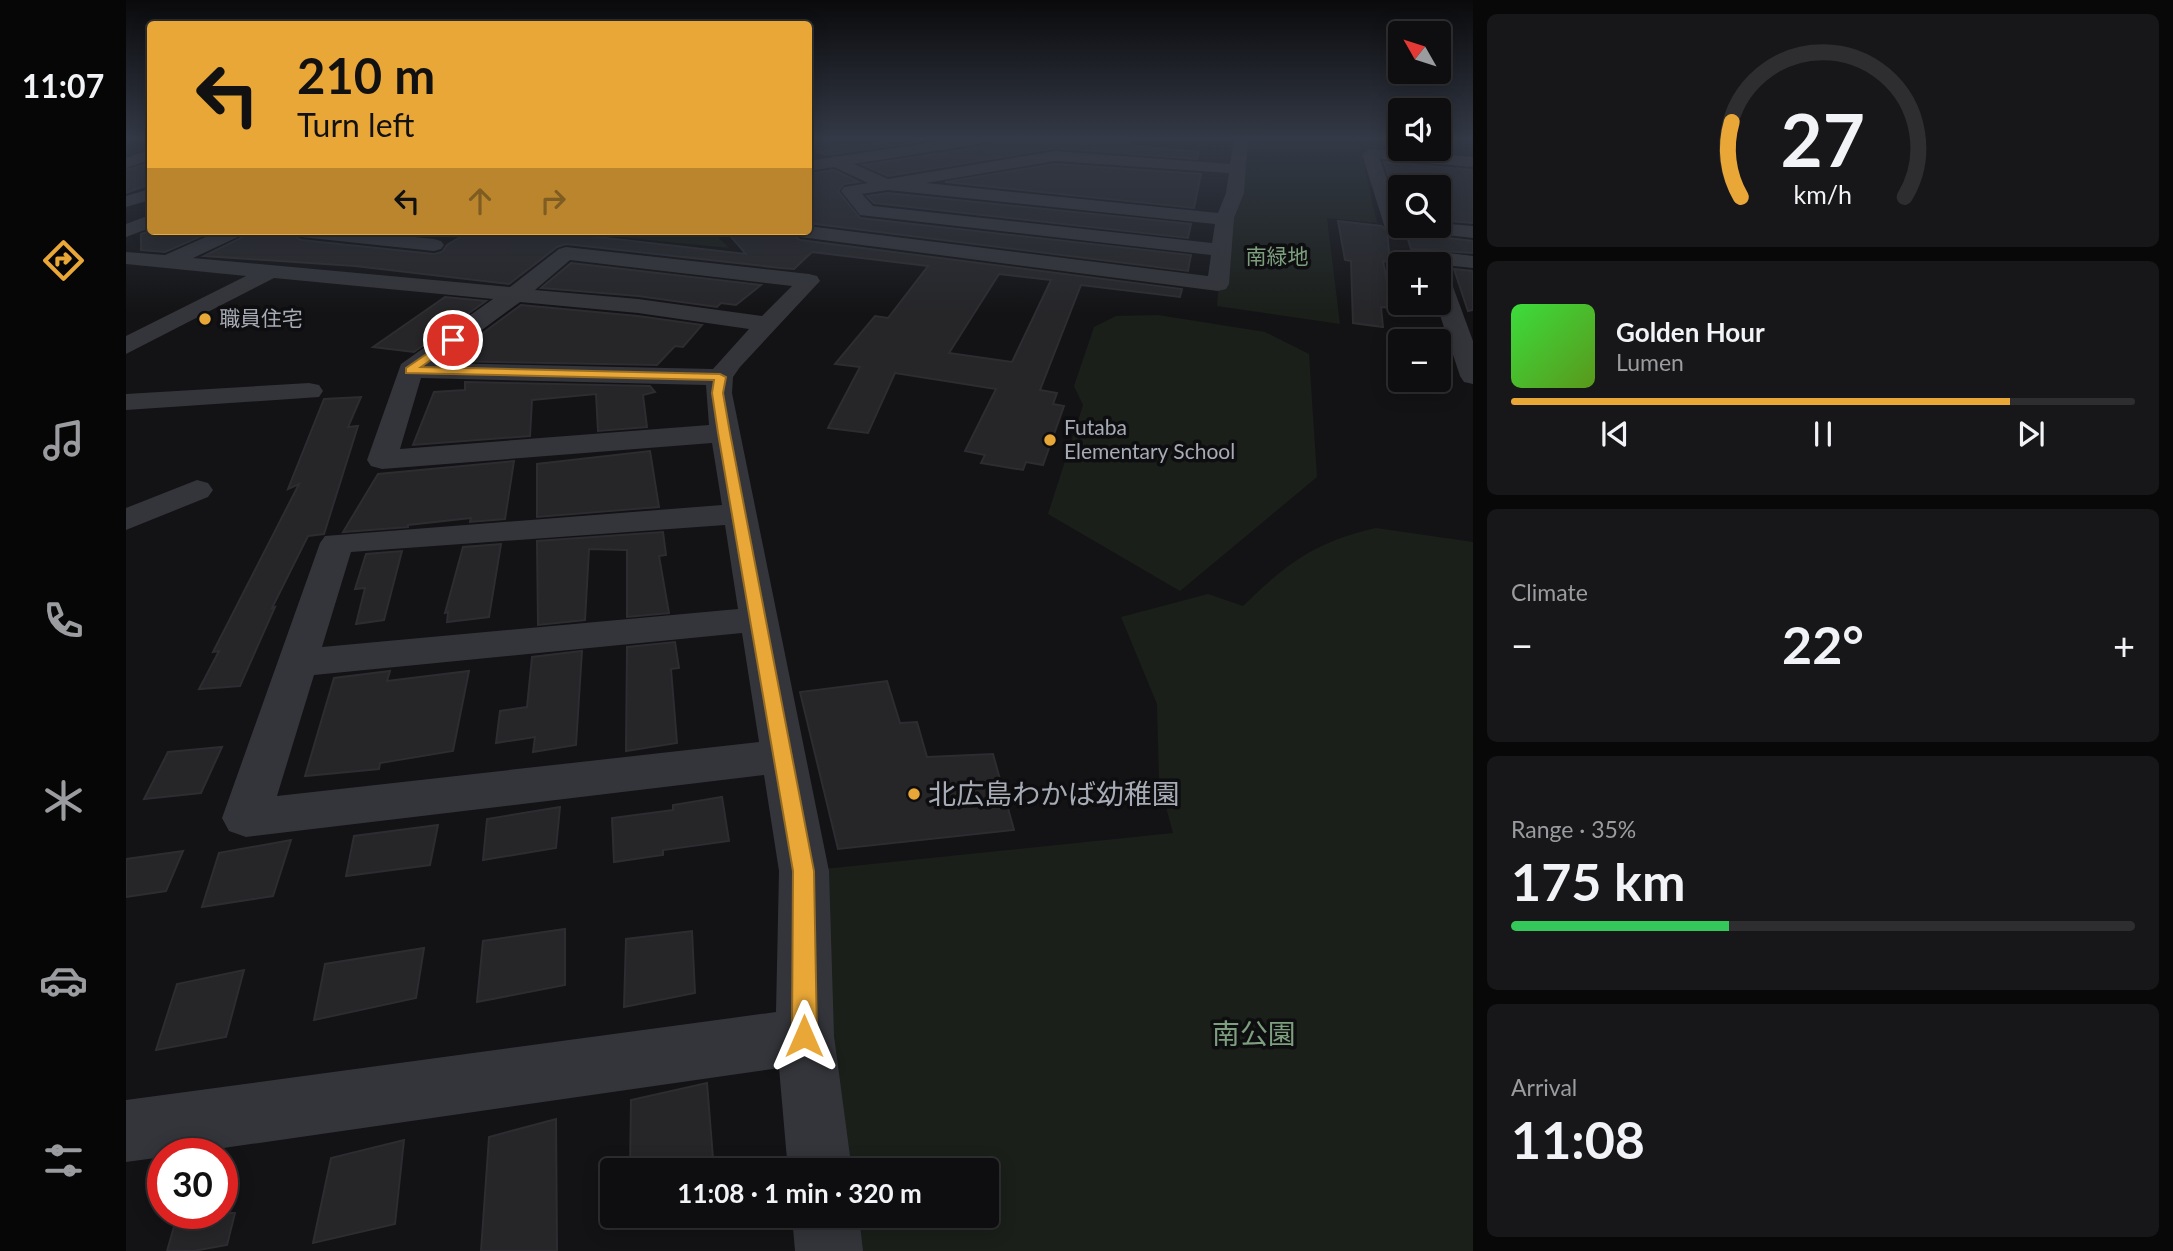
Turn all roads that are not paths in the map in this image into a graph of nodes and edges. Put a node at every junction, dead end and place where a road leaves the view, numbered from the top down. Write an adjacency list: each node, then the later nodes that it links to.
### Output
1 (855, 197): 4 (street)
2 (1014, 197): 6 (street)
3 (1227, 197): 6 (street)
4 (867, 211): 16 (street); 18 (street)
5 (147, 212): 7 (street)
6 (1225, 219): 18 (street)
7 (126, 221)
8 (147, 222): 10 (street)
9 (1451, 230): 11 (street)
10 (126, 232)
11 (1473, 232)
12 (812, 233): 16 (street)
13 (226, 235): 21 (street)
14 (339, 235): 17 (street)
15 (450, 235): 17 (street)
16 (838, 237): 18 (street)
17 (434, 245): 25 (street)
18 (1222, 250)
19 (126, 258): 21 (street)
20 (1451, 259): 22 (street)
21 (167, 262): 23 (street); 24 (street)
22 (1473, 262)
23 (270, 272): 25 (street); 29 (street)
24 (126, 280)
25 (378, 281): 26 (street)
26 (517, 293): 28 (street); 28 (street); 30 (street)
27 (1451, 313): 31 (street)
28 (767, 324): 32 (street)
29 (126, 346)
30 (410, 370): 32 (street); 35 (street)
31 (1473, 376)
32 (720, 377): 35 (street)
33 (309, 391): 34 (street)
34 (126, 402)
35 (724, 433): 37 (street)
36 (197, 490): 38 (street)
37 (740, 514): 39 (street); 40 (street)
38 (126, 520)
39 (758, 619): 40 (street); 41 (street)
40 (298, 663): 41 (street)
41 (782, 756): 42 (street)
42 (804, 1036): 43 (street); 44 (street)
43 (126, 1131)
44 (818, 1158)
45 (826, 1228): 46 (street)
46 (829, 1251)

